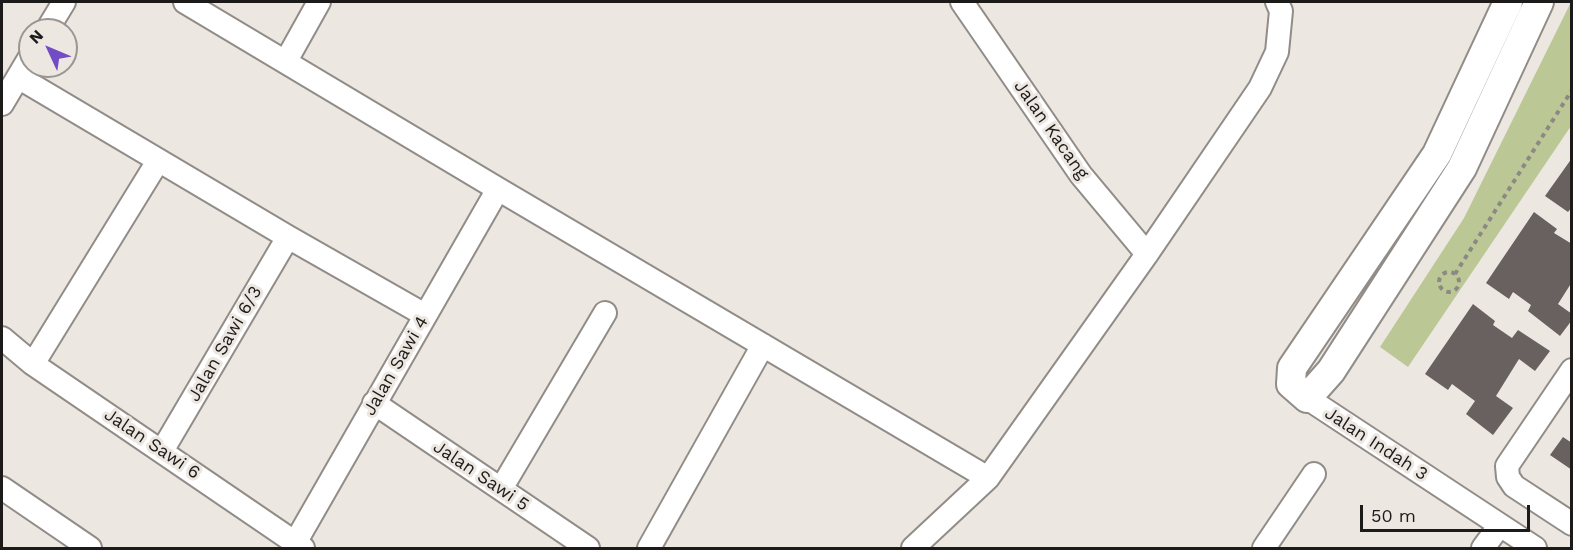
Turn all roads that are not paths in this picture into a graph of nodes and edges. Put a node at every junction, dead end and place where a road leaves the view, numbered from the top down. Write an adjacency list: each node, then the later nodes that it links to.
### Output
1 (64, 2): 8 (street)
2 (185, 2): 9 (street)
3 (319, 2): 9 (street)
4 (962, 2): 16 (street, Jalan Kacang)
5 (1277, 2): 16 (street)
6 (1508, 2): 23 (street)
7 (1539, 2): 23 (street)
8 (54, 18)
9 (286, 61): 14 (street)
10 (18, 77): 12 (street)
11 (20, 78): 13 (street)
12 (2, 104)
13 (158, 161): 15 (street); 21 (street)
14 (498, 189): 18 (street, Jalan Sawi 4); 20 (street)
15 (288, 237): 18 (street); 25 (street, Jalan Sawi 6/3)
16 (1147, 254): 27 (street)
17 (605, 313): 29 (street)
18 (425, 315): 24 (street, Jalan Sawi 4)
19 (2, 338): 21 (street, Jalan Sawi 6)
20 (763, 345): 27 (street); 35 (street)
21 (33, 364): 25 (street, Jalan Sawi 6)
22 (1572, 370): 30 (street)
23 (1307, 398): 31 (street, Jalan Indah 3)
24 (374, 404): 29 (street, Jalan Sawi 5); 32 (street, Jalan Sawi 4)
25 (162, 451): 32 (street, Jalan Sawi 6)
26 (1314, 474): 37 (street)
27 (988, 478): 36 (street)
28 (2, 488): 33 (street)
29 (501, 489): 34 (street, Jalan Sawi 5)
30 (1572, 524)
31 (1500, 525): 38 (street); 39 (street, Jalan Indah 3)
32 (299, 546)
33 (90, 549)
34 (588, 549)
35 (649, 549)
36 (913, 549)
37 (1264, 549)
38 (1483, 549)
39 (1535, 549)

